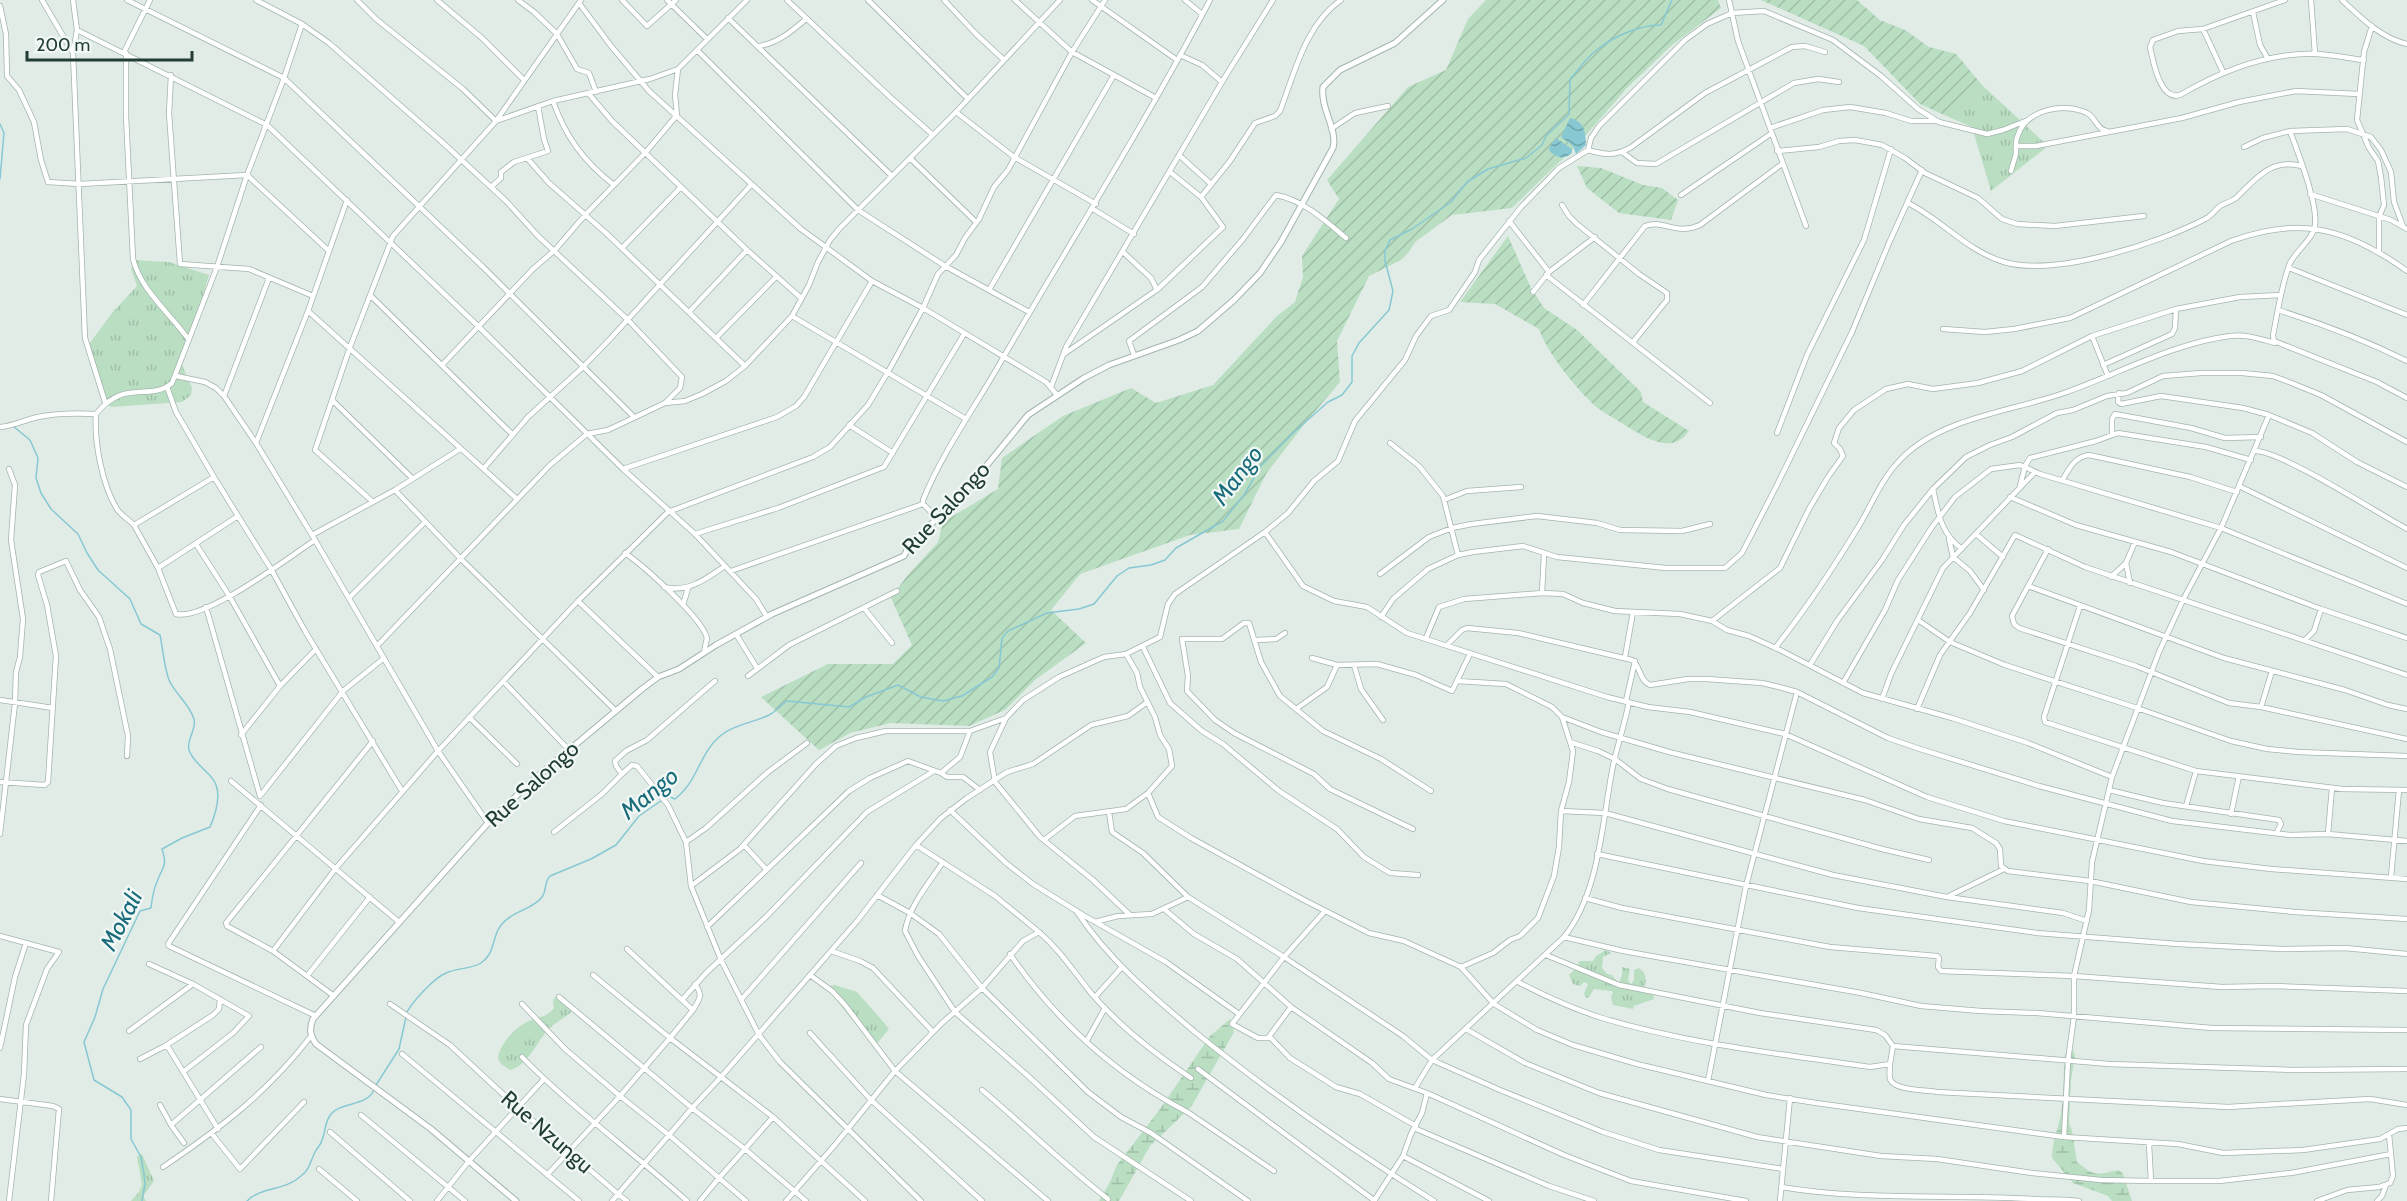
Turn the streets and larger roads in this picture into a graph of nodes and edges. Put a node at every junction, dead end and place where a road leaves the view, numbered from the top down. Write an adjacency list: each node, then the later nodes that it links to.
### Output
1 (42, 0): 49 (street)
2 (73, 0): 43 (street)
3 (127, 0): 33 (street)
4 (150, 0): 33 (street)
5 (256, 0): 40 (street)
6 (357, 0): 80 (street)
7 (437, 0): 64 (street)
8 (518, 0): 44 (street)
9 (622, 0): 30 (street)
10 (667, 0): 30 (street)
11 (676, 0): 30 (street)
12 (747, 0): 37 (street)
13 (787, 0): 38 (street)
14 (868, 0): 72 (street)
15 (944, 0): 56 (street)
16 (1015, 0): 39 (street)
17 (1060, 0): 39 (street)
18 (1092, 0): 32 (street)
19 (1105, 0): 32 (street)
20 (1185, 0): 36 (street)
21 (1210, 0): 36 (street)
22 (1273, 0): 66 (street)
23 (1341, 0): 112 (street)
24 (1443, 0): 83 (street, Rue Salongo)
25 (1729, 0): 35 (street)
26 (2285, 0): 34 (street)
27 (2311, 0): 53 (street)
28 (2342, 0): 41 (street)
29 (580, 1): 44 (street); 65 (street)
30 (672, 5): 45 (street)
31 (0, 6): 111 (street)
32 (1100, 8): 50 (street); 54 (street)
33 (145, 9): 52 (street); 63 (street)
34 (2253, 12): 42 (street); 55 (street)
35 (1732, 13): 58 (street); 81 (street); 92 (street)
36 (1202, 14): 54 (street)
37 (728, 18): 45 (street); 47 (street)
38 (806, 19): 47 (street); 88 (street)
39 (1039, 23): 50 (street); 56 (street)
40 (302, 24): 63 (street); 100 (street)
41 (2372, 26): 46 (street); 57 (street)
42 (2203, 29): 60 (street); 60 (street)
43 (77, 30): 49 (street); 52 (street)
44 (557, 34): 64 (street); 68 (street)
45 (707, 39): 48 (street)
46 (2407, 44)
47 (758, 46): 107 (street)
48 (698, 51): 59 (street); 127 (street)
49 (73, 52): 111 (street)
50 (1072, 52): 62 (street); 97 (street)
51 (1825, 52): 58 (street)
52 (125, 53): 61 (street); 109 (street)
53 (2315, 54): 55 (street); 57 (street)
54 (1179, 57): 66 (street); 71 (street)
55 (2268, 59): 60 (street)
56 (1004, 60): 72 (street)
57 (2364, 60): 70 (street)
58 (1749, 68): 74 (street); 95 (street)
59 (678, 69): 65 (street); 78 (street)
60 (2223, 72)
61 (171, 75): 82 (street); 108 (street)
62 (1114, 75): 71 (street); 110 (street)
63 (284, 78): 82 (street); 125 (street)
64 (524, 80): 80 (street)
65 (640, 81): 68 (street); 78 (street)
66 (1222, 82): 96 (street)
67 (1839, 82): 74 (street)
68 (596, 92): 69 (street)
69 (589, 94): 73 (street); 94 (street)
70 (2359, 94): 84 (street); 87 (street)
71 (1156, 98): 122 (street)
72 (968, 99): 77 (street)
73 (553, 101): 75 (street); 113 (street)
74 (1762, 101): 85 (street); 95 (street)
75 (538, 105): 80 (street); 98 (street)
76 (1388, 106): 83 (street)
77 (956, 112): 88 (street); 97 (street)
78 (677, 115): 94 (street); 114 (street)
79 (2028, 120): 81 (street); 84 (street); 89 (street)
80 (496, 121): 100 (street)
81 (1939, 122): 85 (street)
82 (267, 125): 106 (street); 120 (street)
83 (1330, 129): 123 (street, Rue Salongo)
84 (2116, 130): 89 (street)
85 (1771, 131): 93 (street); 118 (street)
86 (2290, 131): 87 (street); 90 (street); 102 (street)
87 (2364, 134): 130 (street); 136 (street)
88 (933, 135): 99 (street)
89 (2016, 146): 104 (street)
90 (2244, 147)
91 (1891, 149): 93 (street); 103 (street); 215 (street)
92 (1588, 150): 95 (street); 131 (street)
93 (1777, 151): 101 (street)
94 (646, 152): 113 (street); 116 (street)
95 (1622, 152)
96 (1179, 155): 105 (street); 112 (street)
97 (1014, 156): 110 (street); 132 (street)
98 (527, 158): 115 (street); 128 (street)
99 (910, 158): 107 (street); 132 (street)
100 (462, 160): 115 (street); 125 (street)
101 (1782, 164): 134 (street); 148 (street)
102 (2302, 166): 117 (street); 121 (street)
103 (1922, 170): 121 (street); 129 (street)
104 (2011, 171)
105 (1170, 172): 119 (street); 137 (street)
106 (247, 175): 108 (street); 145 (street); 150 (street)
107 (892, 176): 127 (street)
108 (172, 180): 109 (street); 150 (street)
109 (130, 181): 111 (street); 181 (street)
110 (1053, 181): 122 (street); 158 (street)
111 (80, 184): 206 (street)
112 (1211, 184): 119 (street)
113 (614, 185): 128 (street)
114 (751, 185): 133 (street); 141 (street)
115 (491, 187): 143 (street)
116 (681, 187): 133 (street); 142 (street)
117 (2310, 194): 130 (street); 135 (street)
118 (1681, 195)
119 (1201, 197): 159 (street)
120 (347, 200): 140 (street); 145 (street)
121 (1908, 202): 266 (street)
122 (1096, 204): 126 (street)
123 (1302, 205): 139 (street); 187 (street, Rue Salongo); 187 (street)
124 (1562, 205): 138 (street)
125 (420, 208): 140 (street); 161 (street)
126 (1093, 209): 137 (street); 172 (street)
127 (858, 210): 141 (street); 149 (street)
128 (585, 215): 142 (street); 143 (street)
129 (2144, 216)
130 (2379, 217): 136 (street); 147 (street)
131 (1509, 221): 153 (street); 256 (street)
132 (976, 222): 149 (street)
133 (718, 223): 144 (street); 157 (street)
134 (1806, 226)
135 (2315, 227): 147 (street); 151 (street); 177 (street)
136 (2405, 227)
137 (1134, 234): 146 (street)
138 (1595, 237): 148 (street); 153 (street)
139 (1346, 238)
140 (390, 242): 164 (street); 176 (street)
141 (827, 247): 156 (street); 165 (street)
142 (622, 248): 157 (street)
143 (555, 250): 161 (street); 175 (street)
144 (747, 250): 154 (street); 171 (street)
145 (329, 251): 163 (street)
146 (1123, 252): 159 (street); 186 (street)
147 (2379, 252): 152 (street)
148 (1620, 260): 166 (street); 182 (street)
149 (945, 266): 158 (street); 167 (street)
150 (217, 267): 155 (street); 181 (street)
151 (2289, 268): 162 (street); 173 (street)
152 (2407, 271)
153 (1547, 273): 160 (street); 166 (street)
154 (776, 277): 165 (street); 180 (street)
155 (269, 278): 163 (street); 201 (street)
156 (872, 281): 167 (street); 184 (street)
157 (659, 284): 171 (street); 175 (street)
158 (989, 290): 172 (street)
159 (1157, 290): 186 (street)
160 (1533, 292)
161 (510, 293): 176 (street); 193 (street)
162 (2280, 295): 168 (street); 169 (street)
163 (313, 296): 170 (street)
164 (371, 296): 185 (street); 190 (street)
165 (801, 298): 174 (street)
166 (1583, 304): 182 (street)
167 (923, 308): 178 (street); 194 (street)
168 (2176, 309): 179 (street); 191 (street)
169 (2278, 310): 183 (street); 189 (street)
170 (308, 311): 185 (street); 221 (street)
171 (689, 312): 180 (street)
172 (1029, 312): 188 (street)
173 (2407, 315)
174 (792, 316): 184 (street); 192 (street)
175 (627, 319): 193 (street); 207 (street)
176 (478, 326): 190 (street); 203 (street)
177 (1942, 329)
178 (964, 334): 188 (street); 202 (street)
179 (2092, 336): 191 (street); 301 (street)
180 (716, 338): 192 (street)
181 (189, 340): 195 (street)
182 (1634, 342): 208 (street)
183 (2275, 343): 196 (street); 204 (street)
184 (837, 344): 194 (street); 230 (street)
185 (350, 347): 205 (street); 223 (street)
186 (1063, 355): 198 (street)
187 (1134, 355): 200 (street, Rue Salongo)
188 (1003, 358): 198 (street); 212 (street)
189 (2407, 361)
190 (443, 364): 216 (street)
191 (2103, 365): 196 (street)
192 (745, 366): 207 (street)
193 (583, 367): 203 (street); 211 (street)
194 (888, 372): 202 (street); 213 (street)
195 (176, 376): 197 (street); 201 (street)
196 (2108, 376): 316 (street)
197 (167, 387): 206 (street); 232 (street)
198 (1051, 387): 200 (street)
199 (2119, 393): 210 (street); 220 (street); 238 (street)
200 (1057, 395): 249 (street, Rue Salongo)
201 (224, 396): 221 (street)
202 (929, 396): 212 (street); 225 (street)
203 (549, 397): 216 (street); 217 (street)
204 (2407, 398)
205 (332, 400): 233 (street); 244 (street)
206 (105, 402): 209 (street)
207 (665, 403): 211 (street)
208 (1710, 403)
209 (96, 414): 214 (street); 252 (street)
210 (2269, 415): 219 (street); 237 (street)
211 (633, 416): 217 (street)
212 (966, 419): 245 (street)
213 (849, 425): 225 (street); 246 (street)
214 (0, 427)
215 (1778, 433)
216 (512, 434): 228 (street)
217 (587, 434): 230 (street); 242 (street)
218 (2112, 435): 219 (street); 226 (street); 227 (street)
219 (2261, 436): 224 (street)
220 (2407, 442)
221 (256, 443): 259 (street)
222 (1390, 443): 243 (street)
223 (460, 449): 228 (street); 233 (street)
224 (2255, 452): 226 (street); 255 (street)
225 (893, 453): 257 (street)
226 (2251, 460): 239 (street)
227 (2025, 466): 231 (street); 236 (street); 248 (street)
228 (484, 468): 242 (street)
229 (9, 469): 345 (street)
230 (623, 469): 246 (street)
231 (2035, 472): 234 (street); 236 (street)
232 (214, 477): 247 (street); 252 (street)
233 (412, 478): 240 (street)
234 (2063, 479): 239 (street); 254 (street)
235 (1521, 487): 243 (street)
236 (2020, 487): 241 (street)
237 (2407, 487)
238 (1933, 489): 248 (street); 327 (street)
239 (2238, 489): 254 (street); 275 (street)
240 (395, 490): 244 (street); 250 (street)
241 (2010, 497): 258 (street); 261 (street)
242 (517, 499): 270 (street)
243 (1444, 500): 253 (street)
244 (373, 502): 259 (street)
245 (923, 504): 249 (street); 277 (street)
246 (668, 512): 257 (street); 265 (street)
247 (238, 516): 262 (street); 276 (street)
248 (1940, 516): 260 (street); 338 (street)
249 (937, 518): 298 (street, Rue Salongo)
250 (425, 522): 270 (street); 288 (street)
251 (1710, 524): 253 (street)
252 (134, 525): 274 (street)
253 (1452, 528): 267 (street); 278 (street)
254 (2221, 528): 272 (street); 291 (street)
255 (2407, 529)
256 (1264, 532): 299 (street); 315 (street)
257 (695, 534): 273 (street)
258 (1976, 534): 263 (street); 269 (street)
259 (314, 538): 276 (street); 288 (street)
260 (1949, 539): 263 (street); 268 (street)
261 (2135, 542): 271 (street); 272 (street)
262 (196, 544): 274 (street); 287 (street)
263 (1962, 549): 268 (street)
264 (2048, 549): 269 (street); 279 (street); 281 (street)
265 (625, 553): 282 (street); 290 (street)
266 (1544, 554): 267 (street); 286 (street)
267 (1458, 555): 299 (street)
268 (1953, 557): 284 (street); 300 (street)
269 (2003, 557): 284 (street)
270 (461, 559): 305 (street); 314 (street)
271 (2126, 563): 279 (street); 280 (street)
272 (2200, 564): 289 (street); 296 (street)
273 (725, 566): 277 (street); 283 (street)
274 (158, 568): 294 (street)
275 (2407, 568)
276 (271, 569): 287 (street); 317 (street)
277 (731, 571): 298 (street)
278 (1380, 574)
279 (2111, 577): 280 (street)
280 (2130, 583): 289 (street)
281 (2028, 586): 293 (street); 313 (street)
282 (664, 588): 283 (street); 292 (street)
283 (688, 588): 292 (street)
284 (1984, 590): 310 (street)
285 (897, 591): 295 (street)
286 (1542, 593): 297 (street); 306 (street)
287 (230, 597): 294 (street); 339 (street)
288 (349, 598): 314 (street)
289 (2182, 600): 304 (street); 309 (street)
290 (578, 601): 305 (street); 333 (street)
291 (2407, 604)
292 (682, 605): 318 (street)
293 (2080, 606): 304 (street); 313 (street)
294 (206, 607): 359 (street)
295 (864, 608): 311 (street); 328 (street)
296 (2320, 609): 307 (street); 309 (street)
297 (1633, 612): 301 (street); 321 (street)
298 (768, 617): 303 (street, Rue Salongo)
299 (1382, 617): 306 (street)
300 (1918, 620): 310 (street); 342 (street)
301 (1712, 621): 316 (street)
302 (1285, 633): 308 (street)
303 (736, 634): 318 (street, Rue Salongo); 328 (street)
304 (2166, 636): 329 (street); 330 (street)
305 (543, 638): 337 (street); 353 (street)
306 (1426, 638): 312 (street)
307 (2407, 638)
308 (1256, 640): 350 (street); 402 (street)
309 (2305, 640): 331 (street)
310 (1950, 642): 336 (street); 351 (street)
311 (892, 643)
312 (1447, 645): 320 (street); 321 (street)
313 (2067, 645): 329 (street); 336 (street)
314 (377, 646): 322 (street)
315 (1143, 647): 319 (street); 423 (street)
316 (1775, 648): 327 (street)
317 (316, 649): 339 (street); 340 (street)
318 (704, 652): 333 (street, Rue Salongo)
319 (1126, 654): 346 (street); 356 (street)
320 (1470, 654): 335 (street); 344 (street)
321 (1625, 657): 324 (street)
322 (384, 658): 340 (street); 368 (street)
323 (1312, 658): 325 (street)
324 (1635, 661): 341 (street); 344 (street)
325 (1337, 665): 326 (street); 350 (street)
326 (1354, 665): 335 (street); 357 (street)
327 (1810, 665): 338 (street)
328 (758, 668): 332 (street)
329 (2151, 671): 347 (street); 349 (street)
330 (2272, 671): 347 (street); 352 (street)
331 (2407, 675)
332 (748, 676)
333 (658, 678): 353 (street, Rue Salongo)
334 (715, 681): 376 (street)
335 (1457, 681): 355 (street)
336 (2055, 681): 349 (street); 366 (street)
337 (504, 682): 354 (street); 367 (street)
338 (1843, 683): 342 (street)
339 (280, 686): 359 (street)
340 (343, 691): 363 (street); 391 (street)
341 (1797, 693): 360 (street); 393 (street)
342 (1882, 699): 351 (street)
343 (0, 700): 345 (street)
344 (1628, 702): 360 (street); 361 (street)
345 (15, 703): 348 (street); 381 (street)
346 (1146, 703): 382 (street); 390 (street)
347 (2261, 707): 362 (street)
348 (53, 708): 369 (street); 381 (street)
349 (2137, 708): 366 (street); 370 (street)
350 (1296, 709): 389 (street)
351 (1917, 709): 378 (street)
352 (2407, 709)
353 (616, 711): 367 (street, Rue Salongo)
354 (469, 717): 368 (street); 372 (street)
355 (1562, 717): 361 (street); 364 (street)
356 (1006, 718): 358 (street); 382 (street)
357 (1383, 720)
358 (970, 730): 375 (street); 413 (street)
359 (241, 735): 391 (street)
360 (1785, 735): 379 (street); 410 (street)
361 (1622, 739): 371 (street); 379 (street)
362 (2407, 739)
363 (373, 741): 388 (street); 407 (street)
364 (1570, 742): 371 (street); 396 (street)
365 (807, 743): 412 (street)
366 (2123, 747): 374 (street); 378 (street)
367 (569, 750): 401 (street, Rue Salongo)
368 (438, 751): 388 (street); 401 (street)
369 (127, 756)
370 (2407, 756)
371 (1615, 759): 398 (street); 400 (street)
372 (517, 764)
373 (934, 771): 375 (street); 421 (street); 457 (street)
374 (2196, 771): 377 (street); 394 (street)
375 (941, 773): 384 (street)
376 (622, 774): 403 (street); 412 (street)
377 (2239, 776): 383 (street); 399 (street)
378 (2112, 777): 385 (street)
379 (1773, 778): 400 (street); 422 (street)
380 (231, 781): 392 (street)
381 (3, 782): 405 (street)
382 (994, 782): 384 (street); 408 (street)
383 (2332, 788): 386 (street); 406 (street)
384 (980, 790): 395 (street)
385 (2109, 790): 393 (street); 394 (street)
386 (2399, 790): 387 (street); 409 (street)
387 (2407, 790)
388 (402, 791): 420 (street)
389 (1431, 791)
390 (1148, 793): 397 (street); 435 (street)
391 (260, 796): 392 (street)
392 (258, 803): 407 (street); 487 (street)
393 (2107, 805): 404 (street); 410 (street)
394 (2186, 807): 399 (street)
395 (950, 810): 414 (street); 436 (street)
396 (1560, 811): 398 (street); 460 (street)
397 (1109, 813): 408 (street); 431 (street)
398 (1605, 813): 415 (street); 416 (street)
399 (2231, 814): 404 (street)
400 (1765, 816): 415 (street); 417 (street)
401 (488, 823): 441 (street, Rue Salongo)
402 (1413, 829)
403 (554, 832)
404 (2277, 832): 406 (street)
405 (0, 834)
406 (2328, 834): 409 (street)
407 (297, 835): 420 (street); 451 (street)
408 (1044, 840): 438 (street)
409 (2394, 840): 411 (street); 424 (street)
410 (2097, 841): 424 (street); 426 (street)
411 (2407, 841)
412 (686, 842): 427 (street)
413 (744, 845): 421 (street); 427 (street)
414 (916, 845): 418 (street); 429 (street)
415 (1755, 852): 428 (street); 432 (street)
416 (1597, 854): 428 (street); 433 (street)
417 (1929, 860)
418 (943, 862): 437 (street); 445 (street)
419 (861, 863): 477 (street)
420 (336, 868): 430 (street); 451 (street)
421 (766, 869): 443 (street)
422 (2004, 869): 426 (street); 432 (street)
423 (1418, 875)
424 (2391, 877): 425 (street)
425 (2407, 879)
426 (2090, 881): 439 (street); 440 (street)
427 (691, 886): 443 (street)
428 (1746, 886): 444 (street); 448 (street)
429 (877, 895): 437 (street); 452 (street)
430 (370, 897): 441 (street); 464 (street)
431 (1188, 897): 434 (street); 456 (street)
432 (1947, 897): 440 (street)
433 (1585, 898): 444 (street); 447 (street)
434 (1164, 909): 438 (street); 469 (street)
435 (1325, 911): 456 (street); 460 (street)
436 (1077, 912): 442 (street); 459 (street)
437 (910, 913): 470 (street); 485 (street)
438 (1130, 915): 442 (street)
439 (2407, 919)
440 (2087, 921): 448 (street)
441 (399, 922): 472 (street, Rue Salongo)
442 (1095, 922): 486 (street)
443 (707, 927): 457 (street)
444 (1737, 929): 461 (street); 465 (street)
445 (1039, 932): 453 (street); 474 (street)
446 (0, 936): 449 (street)
447 (1564, 937): 455 (street); 461 (street)
448 (2084, 937): 454 (street); 465 (street)
449 (26, 943): 503 (street); 528 (street)
450 (627, 949): 476 (street)
451 (273, 951): 464 (street)
452 (831, 951): 463 (street); 492 (street)
453 (1010, 954): 470 (street); 498 (street)
454 (2407, 954)
455 (1546, 955): 466 (street); 481 (street)
456 (1284, 957): 469 (street); 507 (street)
457 (721, 960): 468 (street); 477 (street)
458 (149, 964): 467 (street)
459 (1122, 967): 474 (street); 563 (street)
460 (1461, 967): 480 (street)
461 (1730, 970): 481 (street); 488 (street)
462 (593, 975): 496 (street)
463 (810, 975): 495 (street); 513 (street)
464 (307, 976): 472 (street)
465 (2074, 976): 471 (street); 488 (street)
466 (1518, 982): 480 (street); 499 (street)
467 (193, 984): 475 (street); 491 (street)
468 (695, 984): 476 (street); 484 (street)
469 (1264, 984): 482 (street); 486 (street)
470 (981, 988): 485 (street); 592 (street)
471 (2407, 991)
472 (334, 996): 487 (street, Rue Salongo)
473 (560, 997): 510 (street)
474 (1095, 997): 483 (street)
475 (220, 999): 500 (street); 514 (street)
476 (682, 1000): 484 (street)
477 (741, 1000): 495 (street)
478 (390, 1004): 532 (street, Rue Nzungu)
479 (522, 1004): 522 (street)
480 (1494, 1004): 489 (street); 518 (street)
481 (1723, 1005): 499 (street); 501 (street)
482 (1291, 1007): 497 (street); 519 (street)
483 (1105, 1008): 498 (street); 516 (street)
484 (693, 1010): 496 (street)
485 (955, 1012): 492 (street); 591 (street)
486 (1239, 1014): 497 (street)
487 (315, 1016): 494 (street)
488 (2074, 1016): 490 (street); 508 (street)
489 (1467, 1029): 507 (street); 548 (street)
490 (2407, 1030)
491 (129, 1031)
492 (933, 1032): 513 (street)
493 (810, 1033): 525 (street)
494 (311, 1035): 540 (street); 555 (street)
495 (759, 1035): 515 (street); 541 (street)
496 (670, 1038): 510 (street); 515 (street)
497 (1268, 1038): 538 (street)
498 (1086, 1041): 561 (street)
499 (1716, 1043): 509 (street); 518 (street)
500 (165, 1046): 506 (street); 514 (street)
501 (1893, 1046): 508 (street); 509 (street)
502 (261, 1047): 527 (street)
503 (0, 1048)
504 (402, 1054): 543 (street)
505 (522, 1058): 517 (street)
506 (140, 1059)
507 (1432, 1060): 519 (street); 560 (street)
508 (2068, 1061): 512 (street); 526 (street)
509 (1890, 1064): 526 (street)
510 (644, 1068): 522 (street); 533 (street)
511 (1198, 1069): 593 (street)
512 (2407, 1069)
513 (895, 1071): 525 (street); 590 (street)
514 (183, 1072): 527 (street)
515 (722, 1077): 533 (street); 535 (street)
516 (1191, 1078)
517 (544, 1079): 532 (street); 536 (street)
518 (1708, 1081): 523 (street)
519 (1415, 1088): 521 (street)
520 (982, 1090): 571 (street)
521 (1427, 1094): 538 (street); 597 (street)
522 (620, 1096): 536 (street); 546 (street)
523 (1790, 1098): 547 (street); 548 (street)
524 (0, 1099): 528 (street)
525 (870, 1099): 541 (street); 589 (street)
526 (2065, 1100): 531 (street); 547 (street)
527 (199, 1101): 537 (street); 540 (street)
528 (20, 1102): 572 (street); 573 (street)
529 (304, 1102): 544 (street)
530 (160, 1105): 537 (street)
531 (2407, 1105)
532 (518, 1108): 543 (street); 552 (street, Rue Nzungu)
533 (692, 1108): 546 (street); 551 (street)
534 (361, 1115): 567 (street)
535 (773, 1117): 551 (street); 556 (street)
536 (596, 1123): 552 (street); 557 (street)
537 (171, 1125): 549 (street)
538 (1415, 1127): 554 (street); 596 (street)
539 (2407, 1128): 545 (street)
540 (218, 1129): 544 (street)
541 (847, 1129): 556 (street); 588 (street)
542 (330, 1132): 575 (street)
543 (496, 1133): 555 (street); 562 (street)
544 (212, 1134): 558 (street)
545 (2389, 1134): 550 (street); 553 (street)
546 (669, 1135): 557 (street); 564 (street)
547 (2064, 1137): 550 (street)
548 (1786, 1142): 560 (street); 565 (street)
549 (184, 1143)
550 (2149, 1144): 565 (street)
551 (745, 1149): 564 (street); 569 (street)
552 (569, 1151): 562 (street); 570 (street, Rue Nzungu)
553 (2391, 1154): 565 (street); 566 (street)
554 (1403, 1156): 563 (street); 595 (street)
555 (470, 1161): 567 (street); 578 (street)
556 (820, 1161): 569 (street); 587 (street)
557 (645, 1163): 570 (street); 582 (street)
558 (163, 1167)
559 (319, 1169): 574 (street)
560 (1783, 1169): 568 (street)
561 (1274, 1171)
562 (547, 1175): 579 (street)
563 (1392, 1175): 593 (street); 594 (street)
564 (719, 1178): 583 (street); 584 (street)
565 (2151, 1181)
566 (2386, 1185): 600 (street); 601 (street)
567 (448, 1187): 576 (street); 577 (street)
568 (1781, 1187): 598 (street); 599 (street)
569 (794, 1191): 585 (street); 586 (street)
570 (618, 1194): 580 (street); 581 (street, Rue Nzungu)
571 (1107, 1200)
572 (9, 1201)
573 (51, 1201)
574 (357, 1201)
575 (410, 1201)
576 (436, 1201)
577 (465, 1201)
578 (516, 1201)
579 (579, 1201)
580 (612, 1201)
581 (627, 1201)
582 (687, 1201)
583 (700, 1201)
584 (746, 1201)
585 (786, 1201)
586 (806, 1201)
587 (865, 1201)
588 (921, 1201)
589 (982, 1201)
590 (1048, 1201)
591 (1191, 1201)
592 (1248, 1201)
593 (1374, 1201)
594 (1434, 1201)
595 (1489, 1201)
596 (1594, 1201)
597 (1746, 1201)
598 (1780, 1201)
599 (2079, 1201)
600 (2317, 1201)
601 (2377, 1201)

